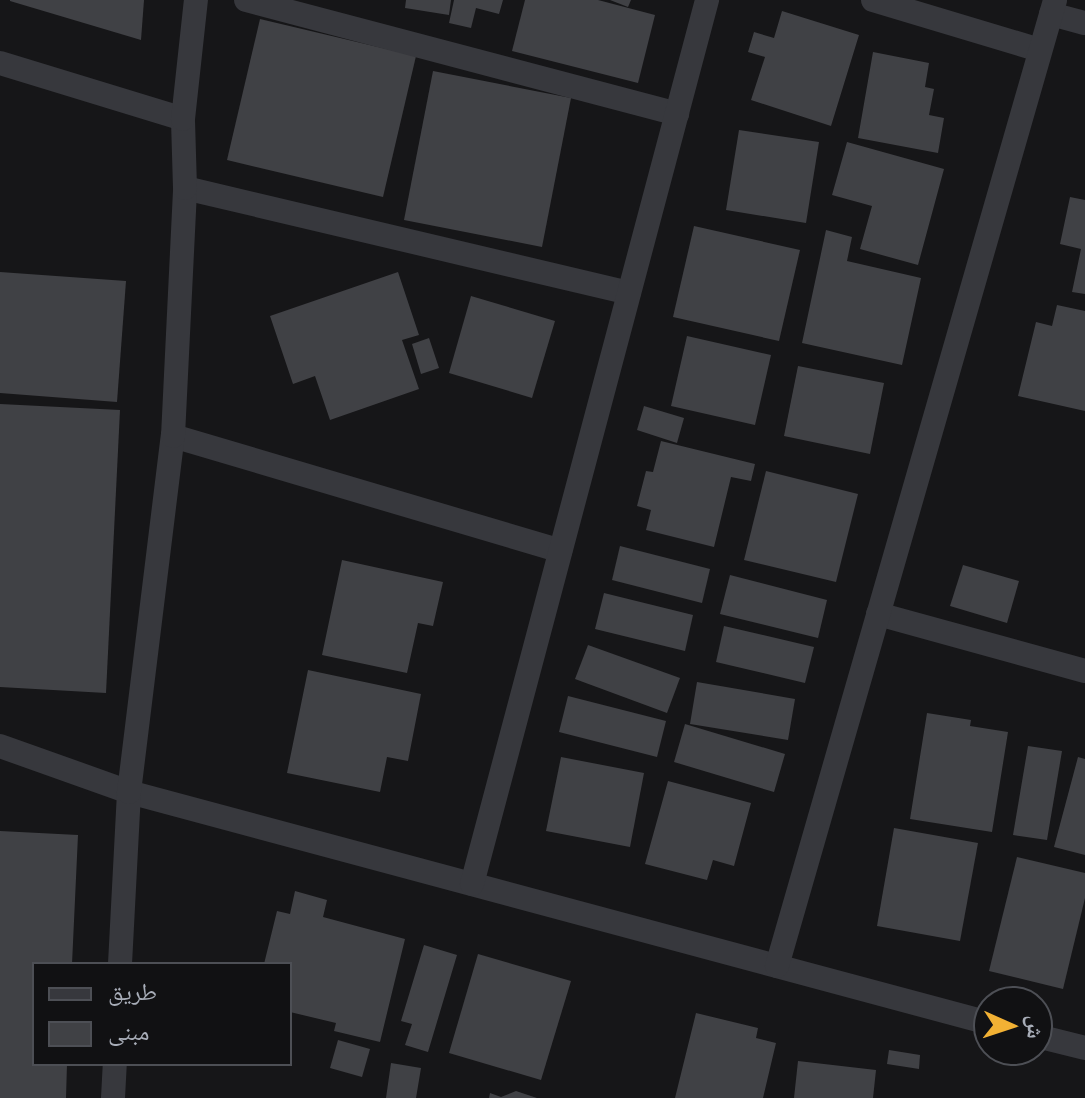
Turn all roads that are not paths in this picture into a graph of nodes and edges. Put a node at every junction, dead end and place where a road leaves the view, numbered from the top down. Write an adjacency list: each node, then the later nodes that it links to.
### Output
1 (196, 0): 10 (street)
2 (246, 0): 9 (street)
3 (707, 0): 9 (street)
4 (873, 0): 7 (street)
5 (1053, 7): 6 (street); 7 (street)
6 (1085, 23)
7 (1040, 50): 15 (street)
8 (0, 63): 10 (street)
9 (677, 114): 12 (street)
10 (183, 119): 11 (street)
11 (185, 188): 12 (street); 13 (street)
12 (629, 293): 14 (street)
13 (173, 436): 14 (street); 18 (street)
14 (560, 551): 19 (street)
15 (878, 614): 16 (street); 21 (street)
16 (1085, 671)
17 (0, 746): 18 (street)
18 (129, 792): 19 (street); 20 (street)
19 (472, 884): 21 (street)
20 (120, 962)
21 (777, 966): 22 (street)
22 (973, 1019)
23 (1053, 1040): 24 (street)
24 (1085, 1048)
25 (115, 1066): 26 (street)
26 (113, 1098)

